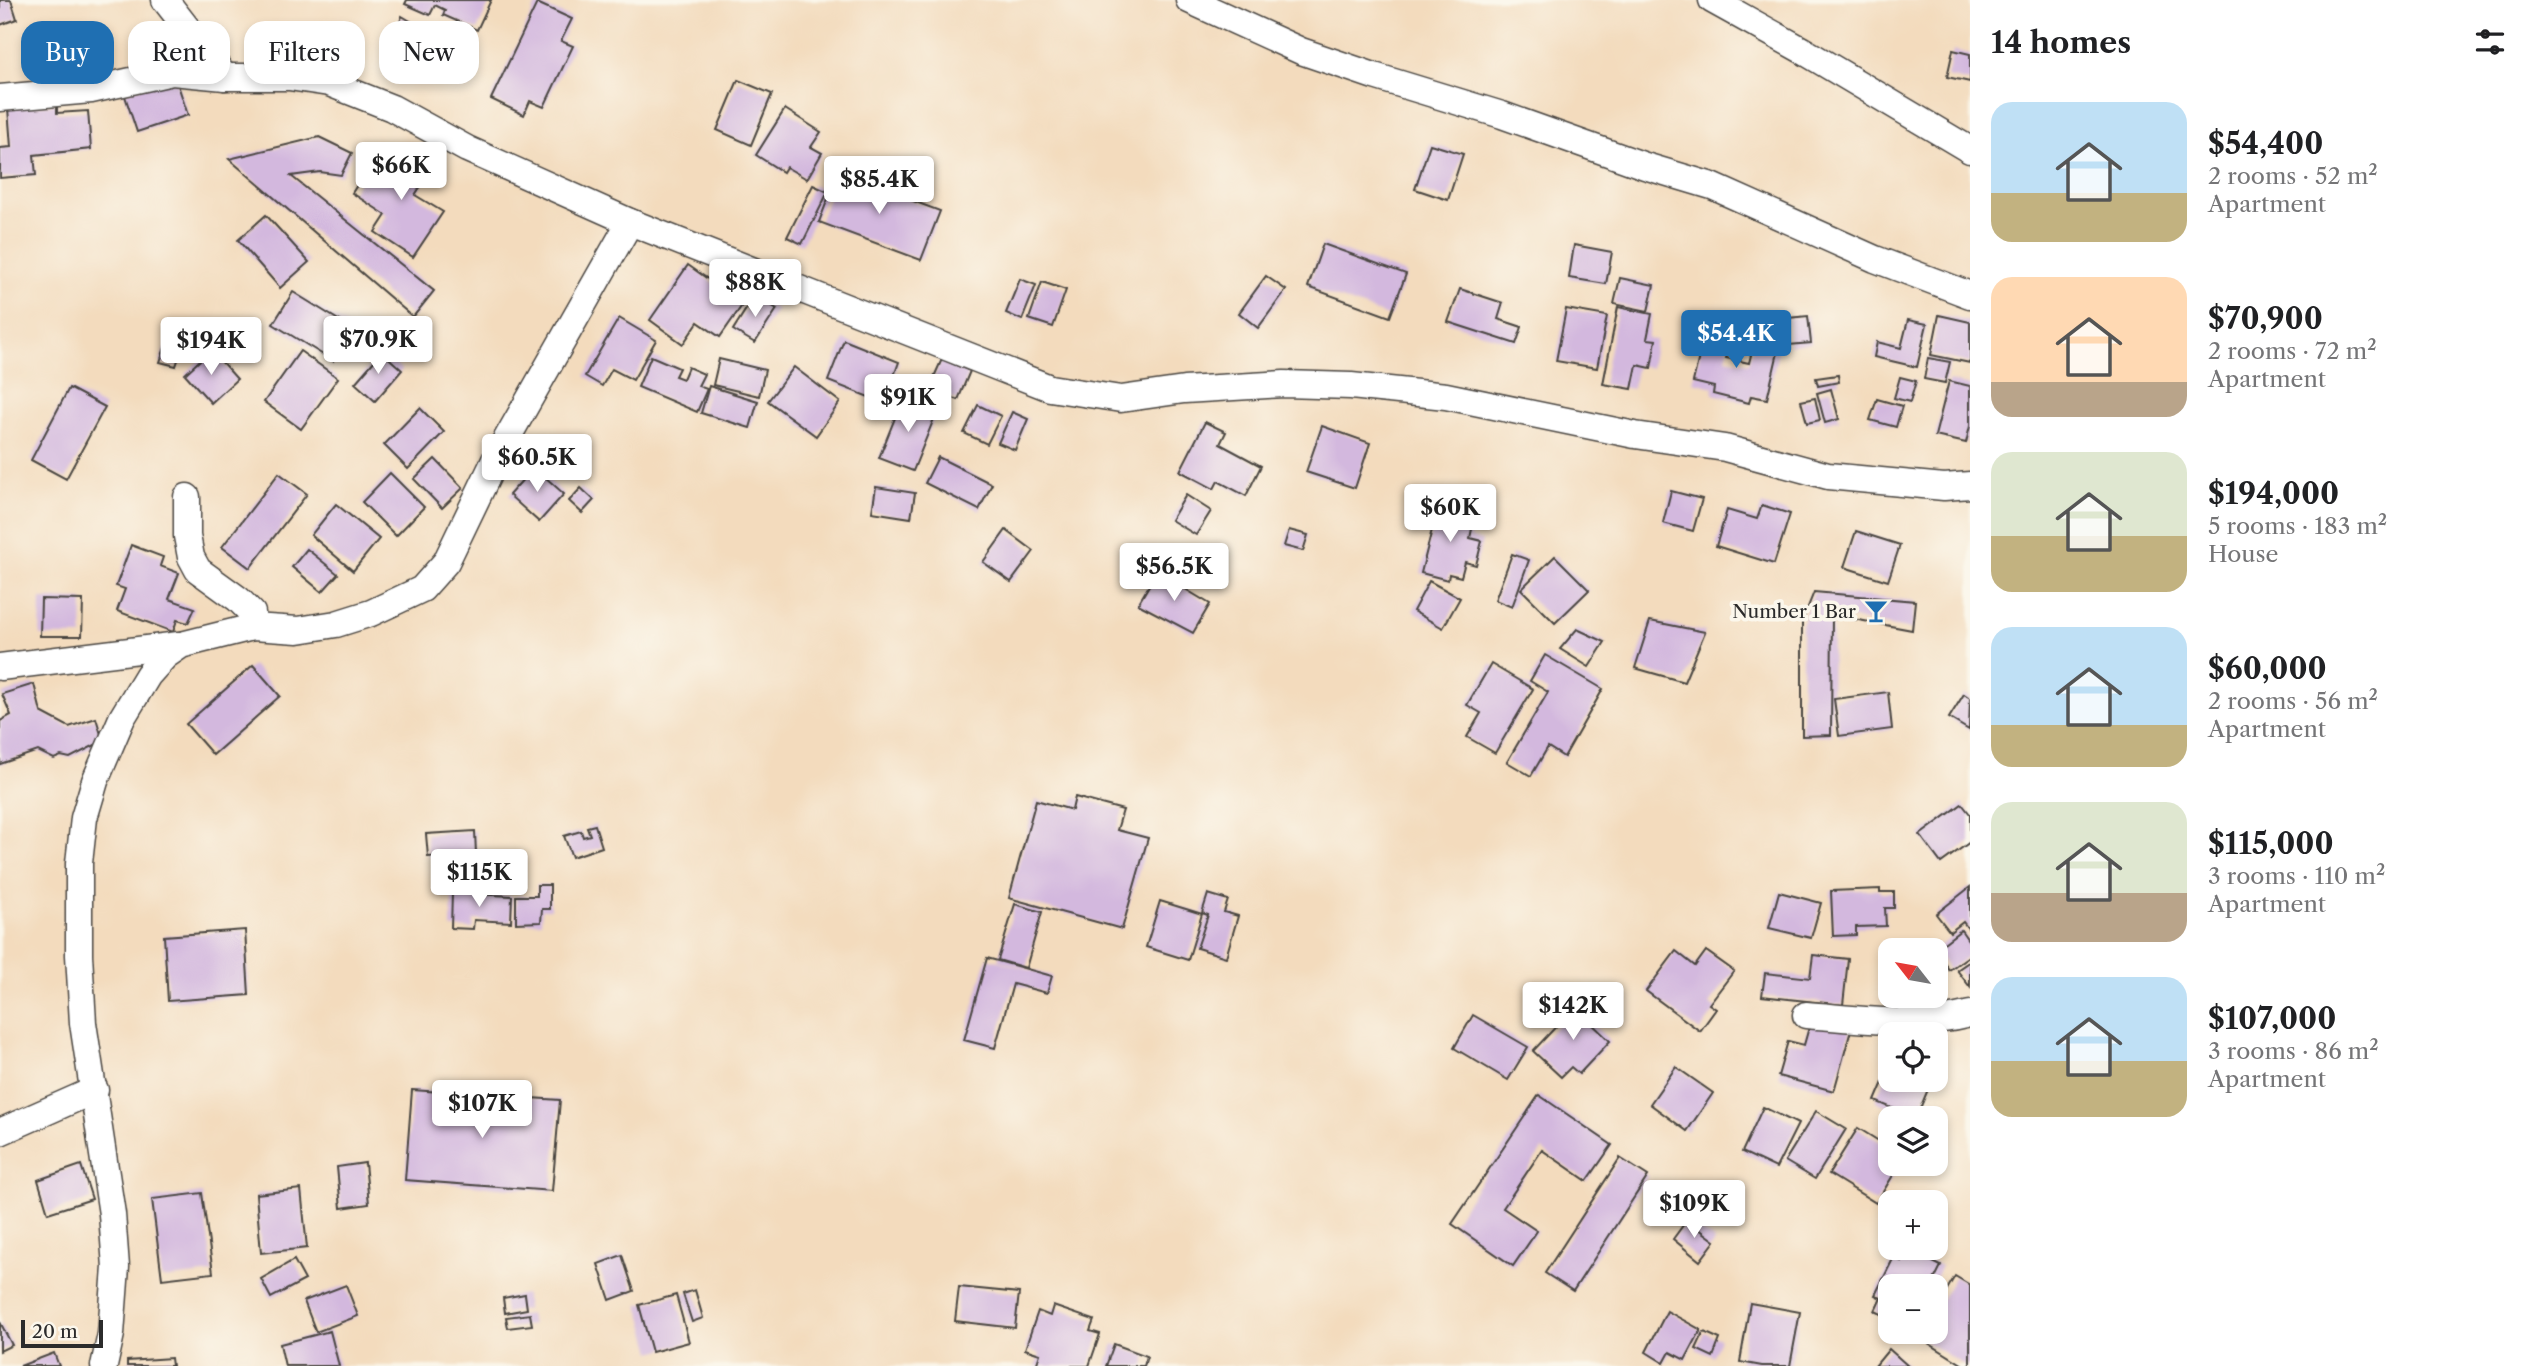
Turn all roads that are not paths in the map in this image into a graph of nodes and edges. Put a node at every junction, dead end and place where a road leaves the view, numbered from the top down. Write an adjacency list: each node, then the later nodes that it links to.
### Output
1 (165, 0): 4 (street)
2 (1189, 0): 10 (street)
3 (1712, 0): 8 (street)
4 (181, 21)
5 (230, 77): 9 (street)
6 (128, 82): 7 (street)
7 (0, 98)
8 (1970, 150)
9 (630, 222): 11 (street); 13 (street)
10 (1970, 295)
11 (1970, 485)
12 (187, 497): 13 (street)
13 (253, 627): 14 (street)
14 (181, 645): 15 (street); 18 (street)
15 (0, 667)
16 (1970, 1014): 17 (street)
17 (1806, 1015)
18 (95, 1090): 19 (street); 20 (street)
19 (0, 1132)
20 (104, 1366)

